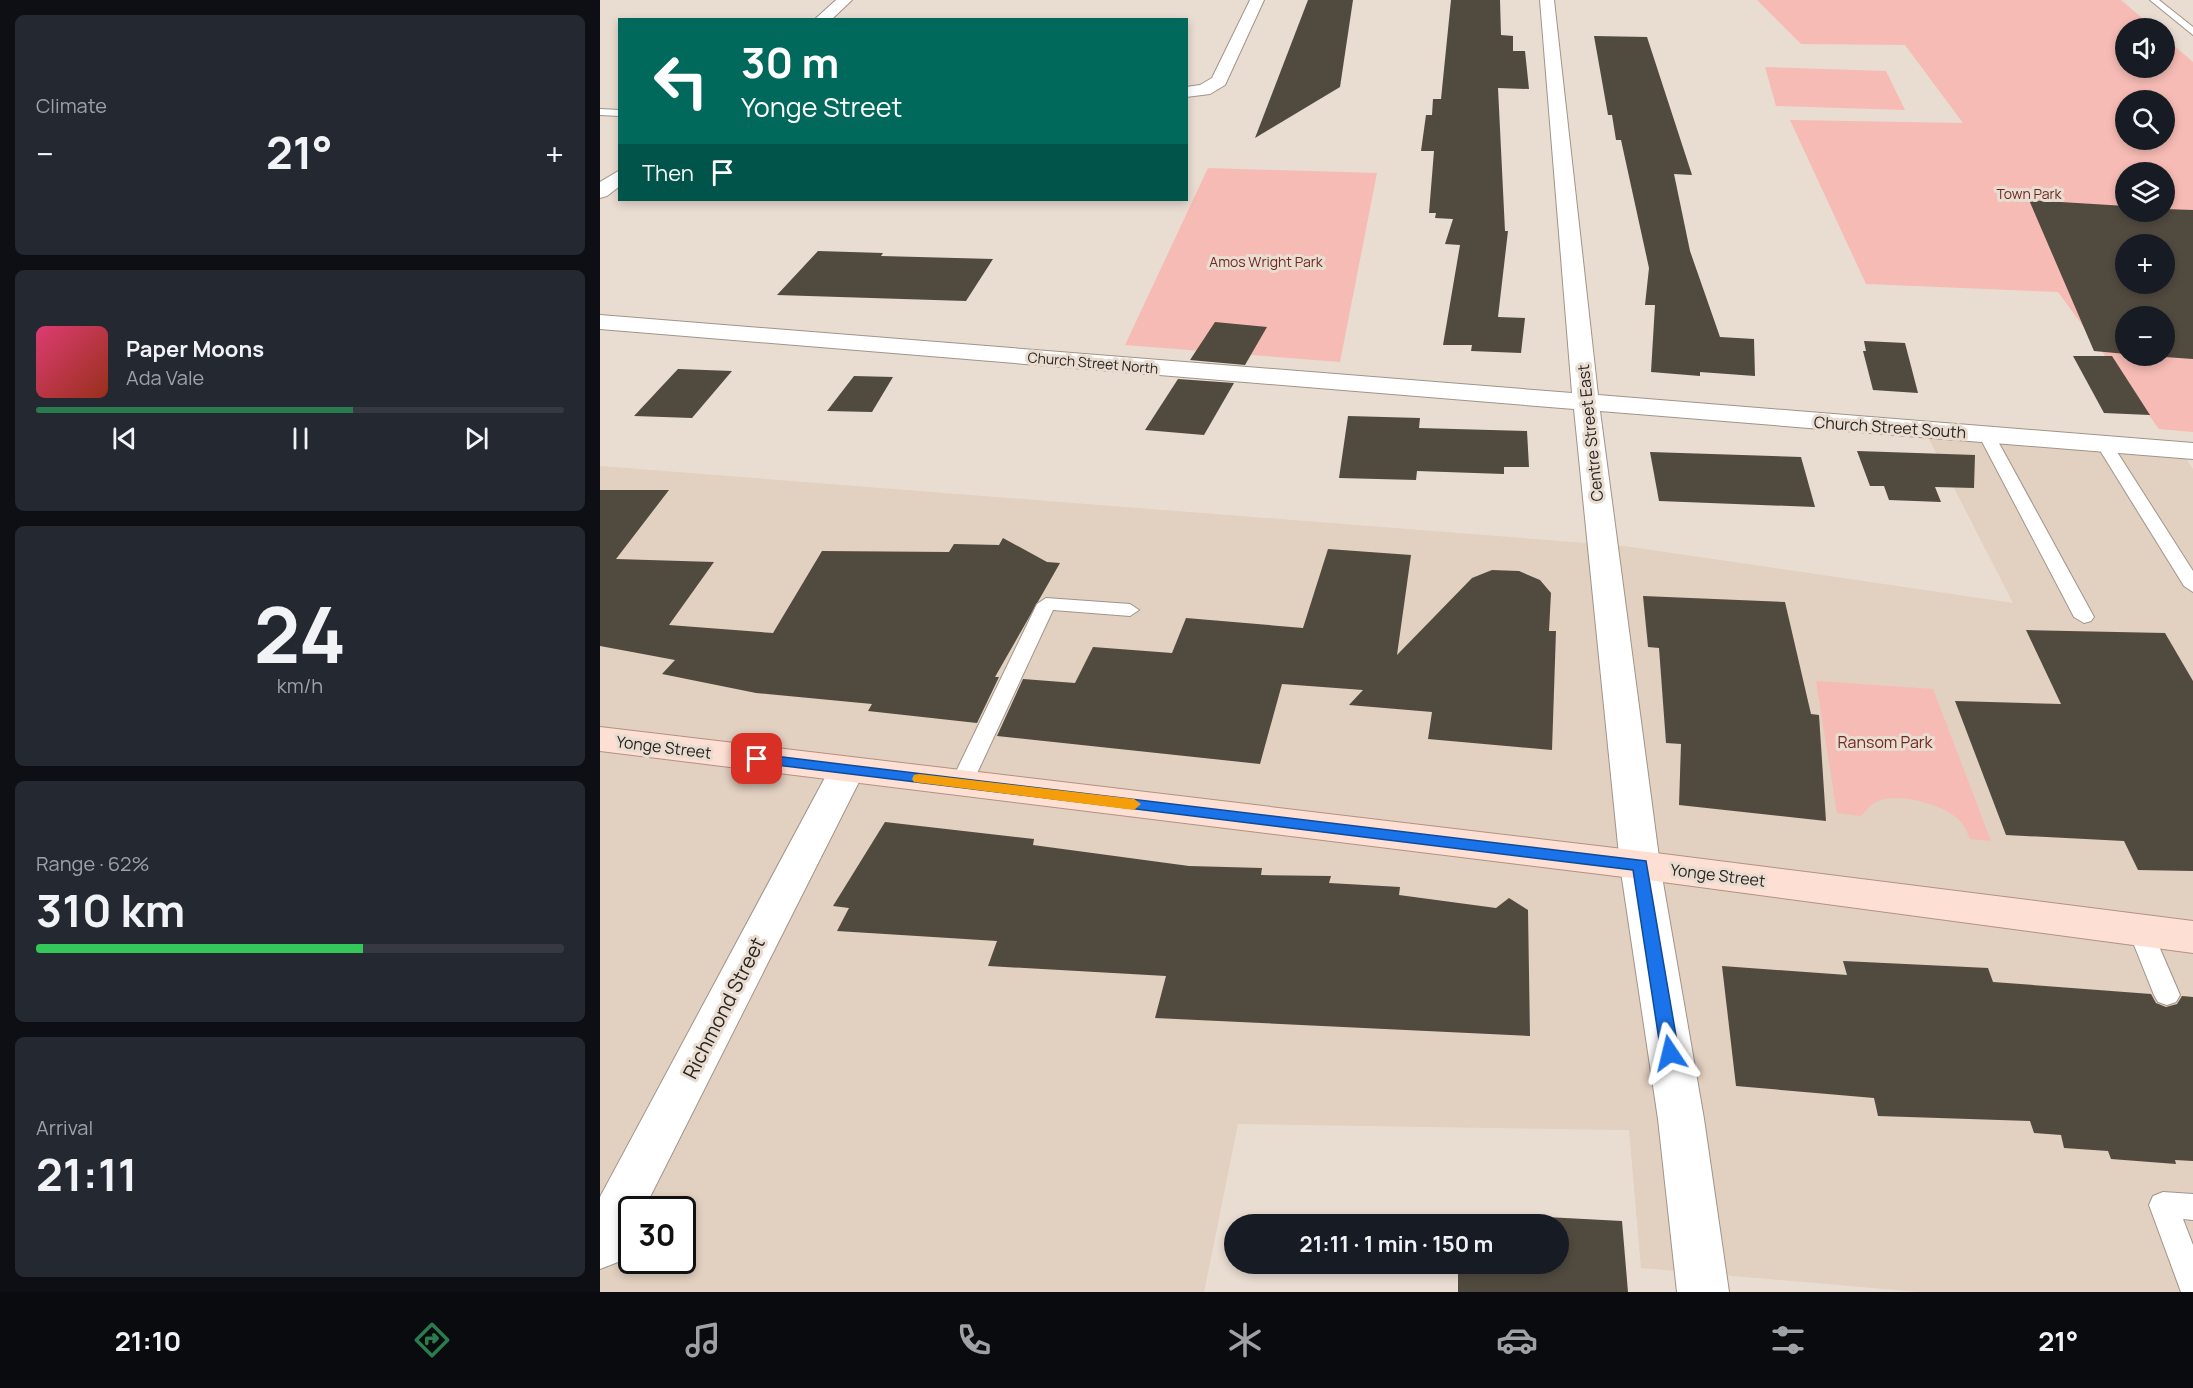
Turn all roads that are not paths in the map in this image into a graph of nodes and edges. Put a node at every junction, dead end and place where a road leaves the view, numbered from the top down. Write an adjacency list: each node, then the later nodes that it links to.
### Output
1 (845, 0): 5 (street)
2 (1257, 0): 7 (street)
3 (1547, 0): 13 (street, Centre Street East)
4 (2154, 0): 6 (lane)
5 (823, 18)
6 (2193, 32)
7 (1199, 95)
8 (600, 112): 9 (lane)
9 (618, 113)
10 (618, 178): 11 (street)
11 (600, 192)
12 (600, 322): 13 (street, Church Street North)
13 (1586, 403): 14 (street, Church Street South); 23 (street, Centre Street East)
14 (1986, 434): 15 (street, Church Street South); 19 (lane)
15 (2104, 444): 16 (street, Church Street South); 17 (lane)
16 (2193, 451)
17 (2193, 586)
18 (1130, 610): 22 (lane)
19 (2084, 617)
20 (600, 739): 21 (main road, Yonge Street)
21 (847, 770): 22 (main road, Yonge Street); 27 (street, Richmond Street)
22 (961, 784): 23 (main road, Yonge Street)
23 (1640, 865): 24 (main road, Yonge Street); 31 (street, Centre Street East)
24 (2140, 930): 25 (main road, Yonge Street); 26 (lane)
25 (2191, 942)
26 (2167, 995)
27 (613, 1192): 29 (street, Richmond Street)
28 (2193, 1207): 30 (lane)
29 (600, 1246)
30 (2193, 1284)
31 (1703, 1292)

